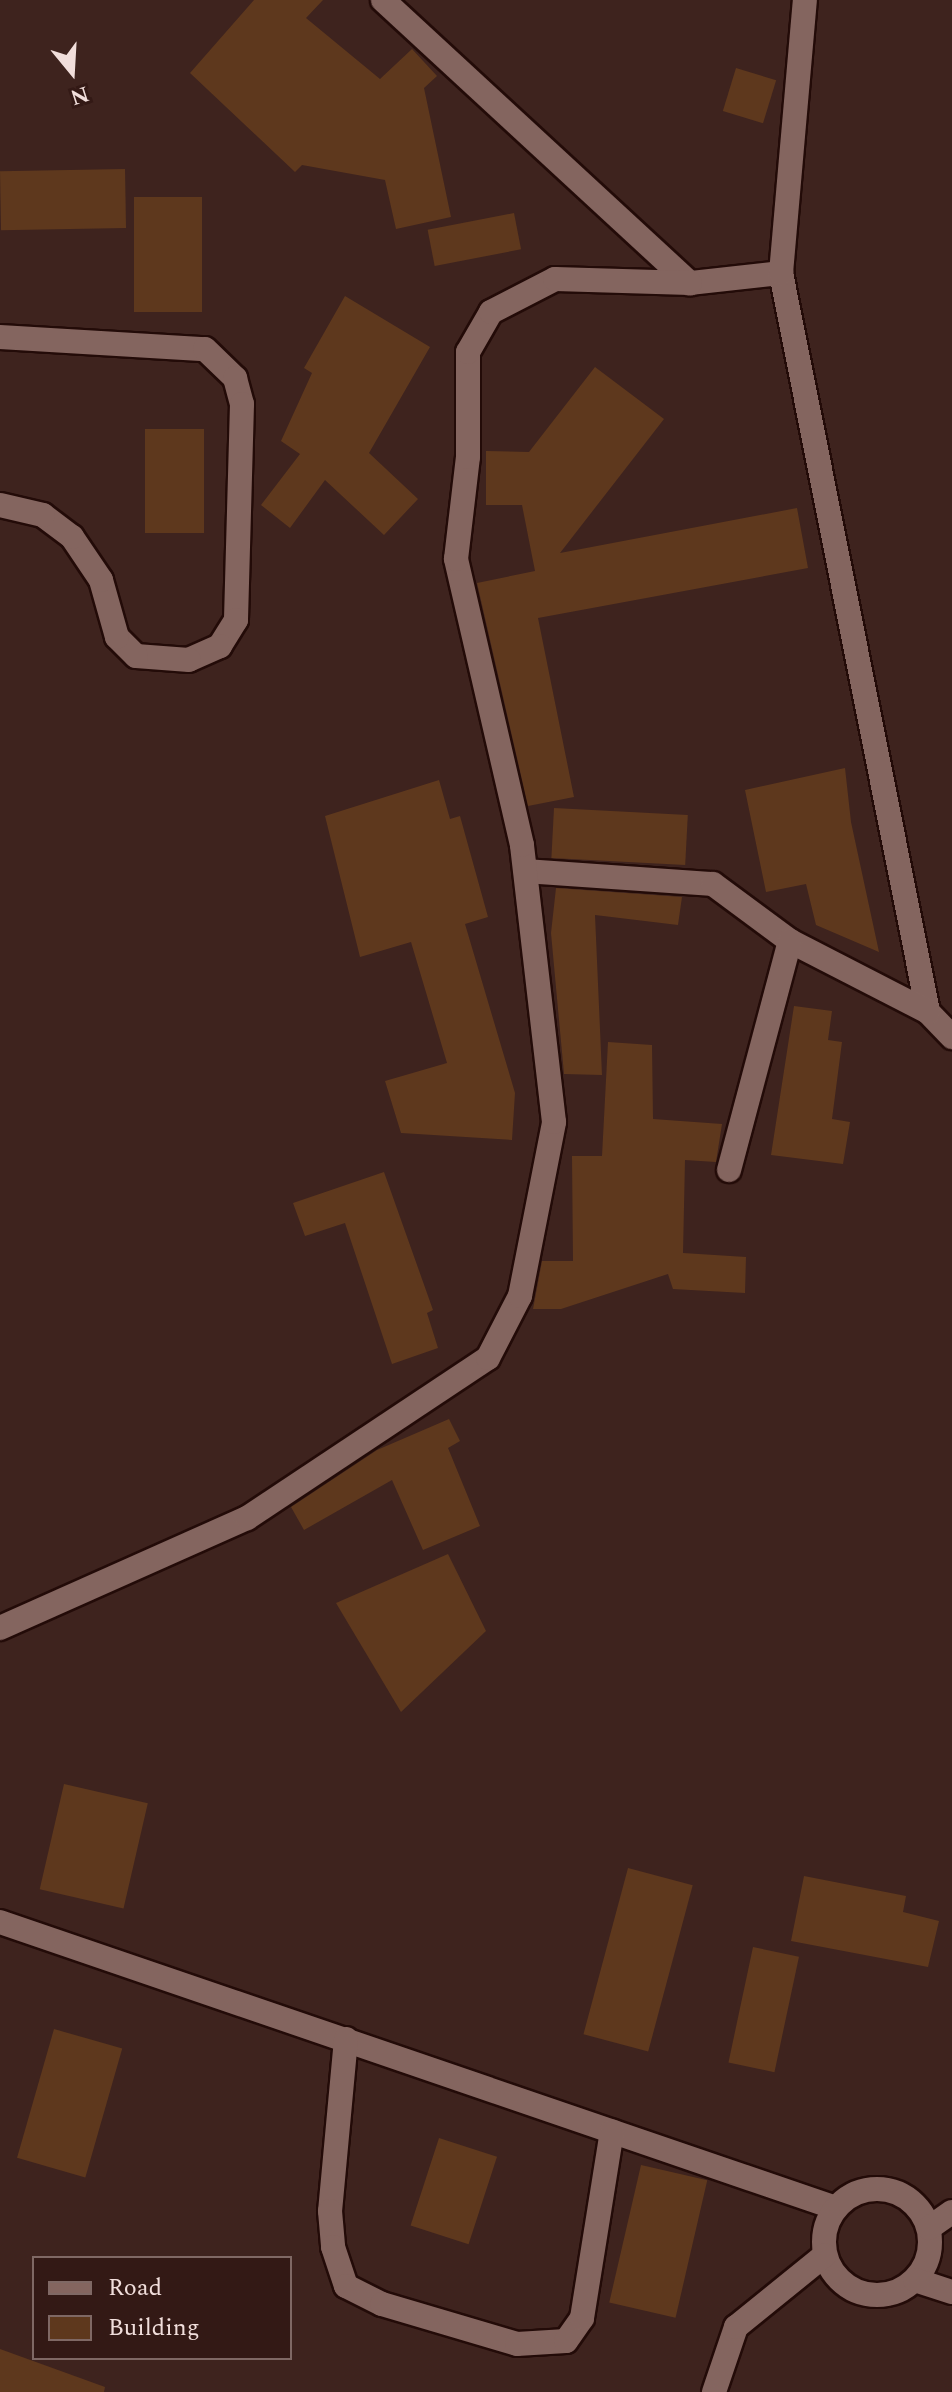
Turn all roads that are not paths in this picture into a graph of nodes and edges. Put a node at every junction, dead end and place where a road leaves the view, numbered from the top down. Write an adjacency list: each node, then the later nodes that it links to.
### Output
1 (383, 0): 4 (street)
2 (805, 0): 3 (street)
3 (781, 273): 4 (street); 9 (street)
4 (690, 283): 7 (street)
5 (0, 337): 6 (street)
6 (0, 505)
7 (526, 871): 8 (street); 12 (street)
8 (790, 941): 9 (street); 11 (street)
9 (928, 1012): 10 (street)
10 (952, 1037)
11 (729, 1170)
12 (0, 1628)
13 (0, 1922): 14 (street)
14 (346, 2039): 15 (street); 15 (street)
15 (612, 2131): 16 (street)
16 (833, 2207): 18 (street); 19 (street)
17 (952, 2212): 18 (street)
18 (929, 2228): 20 (street)
19 (825, 2255): 20 (street); 22 (street)
20 (915, 2280): 21 (street)
21 (952, 2292)
22 (714, 2392)

